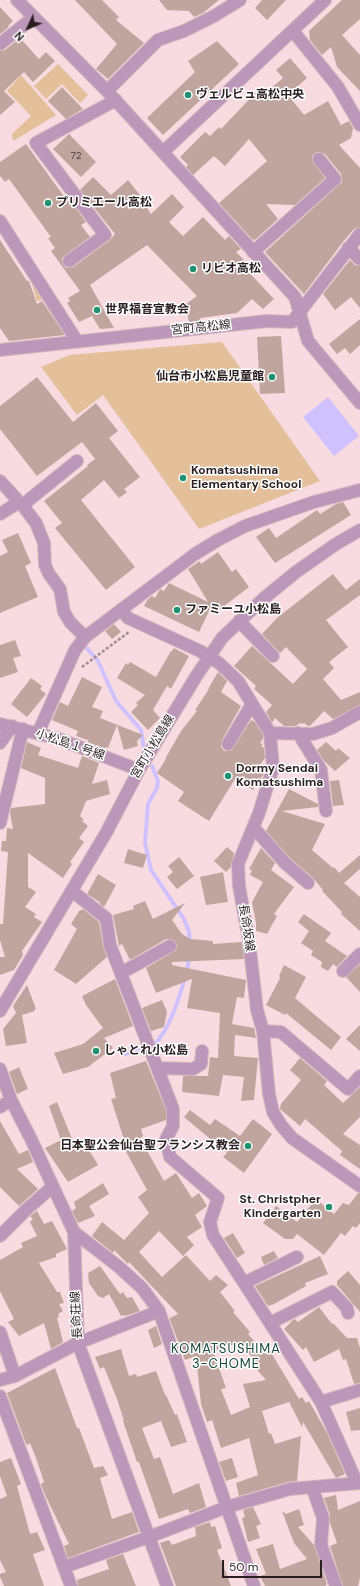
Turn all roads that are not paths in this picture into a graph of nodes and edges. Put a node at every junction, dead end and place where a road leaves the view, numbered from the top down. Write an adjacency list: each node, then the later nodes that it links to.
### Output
1 (17, 0): 4 (street)
2 (240, 0): 7 (street)
3 (325, 0): 5 (street)
4 (34, 17): 6 (street); 7 (street)
5 (292, 31): 9 (street); 10 (street)
6 (0, 44)
7 (107, 91): 8 (street)
8 (116, 100): 10 (street); 17 (street)
9 (360, 125)
10 (163, 152): 15 (street)
11 (318, 159): 15 (street)
12 (0, 220): 19 (street)
13 (360, 234): 14 (street, 宮町高松線)
14 (348, 248): 16 (street); 18 (street, 宮町高松線)
15 (254, 252): 18 (street)
16 (360, 258)
17 (69, 261)
18 (299, 313): 19 (street, 宮町高松線); 21 (street)
19 (77, 341): 20 (street, 宮町高松線)
20 (0, 350)
21 (360, 403)
22 (77, 461): 25 (street)
23 (0, 481): 25 (street)
24 (360, 490): 28 (street)
25 (21, 504): 26 (street); 30 (street)
26 (0, 514)
27 (360, 530): 29 (street, 宮町小松島線)
28 (122, 610): 30 (street); 31 (street, 長命坂線)
29 (239, 621): 31 (street, 宮町小松島線); 32 (street)
30 (85, 637): 37 (street)
31 (209, 656): 33 (street, 長命坂線); 42 (street, 宮町小松島線)
32 (273, 656)
33 (252, 704): 38 (street, 長命坂線); 41 (street)
34 (360, 712): 39 (street)
35 (0, 724): 36 (street, 小松島１号線)
36 (18, 728): 37 (street, 小松島１号線); 40 (street); 44 (street)
37 (38, 733): 42 (street, 小松島１号線)
38 (270, 733): 39 (street); 45 (street, 長命坂線)
39 (298, 733): 43 (street)
40 (0, 743)
41 (228, 744)
42 (139, 770): 47 (street, 宮町小松島線)
43 (326, 811)
44 (0, 823)
45 (254, 828): 46 (street); 53 (street, 長命坂線)
46 (308, 883)
47 (72, 891): 51 (street); 52 (street, 宮町小松島線)
48 (170, 946): 51 (street)
49 (360, 954): 50 (street)
50 (342, 971)
51 (121, 974): 55 (street)
52 (0, 1011)
53 (263, 1031): 57 (street); 60 (street, 長命坂線)
54 (202, 1051): 55 (street)
55 (158, 1068): 65 (street)
56 (0, 1069): 58 (street, 長命荘線)
57 (360, 1076)
58 (11, 1100): 59 (street); 61 (street, 長命荘線)
59 (0, 1107)
60 (360, 1186)
61 (52, 1187): 62 (street, 長命荘線); 63 (street)
62 (74, 1232): 66 (street); 70 (street, 長命荘線)
63 (0, 1236)
64 (297, 1257): 65 (street)
65 (244, 1283): 68 (street)
66 (159, 1311): 70 (street); 78 (street)
67 (348, 1313): 68 (street)
68 (270, 1323): 75 (street)
69 (0, 1332): 71 (street)
70 (78, 1343): 71 (street); 79 (street, 長命荘線)
71 (15, 1376): 72 (street)
72 (0, 1380)
73 (360, 1390): 75 (street)
74 (0, 1396): 80 (street)
75 (321, 1402): 76 (street)
76 (358, 1483): 77 (street)
77 (312, 1487): 78 (street); 84 (street)
78 (227, 1507): 79 (street); 83 (street)
79 (149, 1537): 80 (street); 82 (street, 長命荘線)
80 (64, 1567): 81 (street)
81 (71, 1586)
82 (167, 1586)
83 (254, 1586)
84 (336, 1586)

